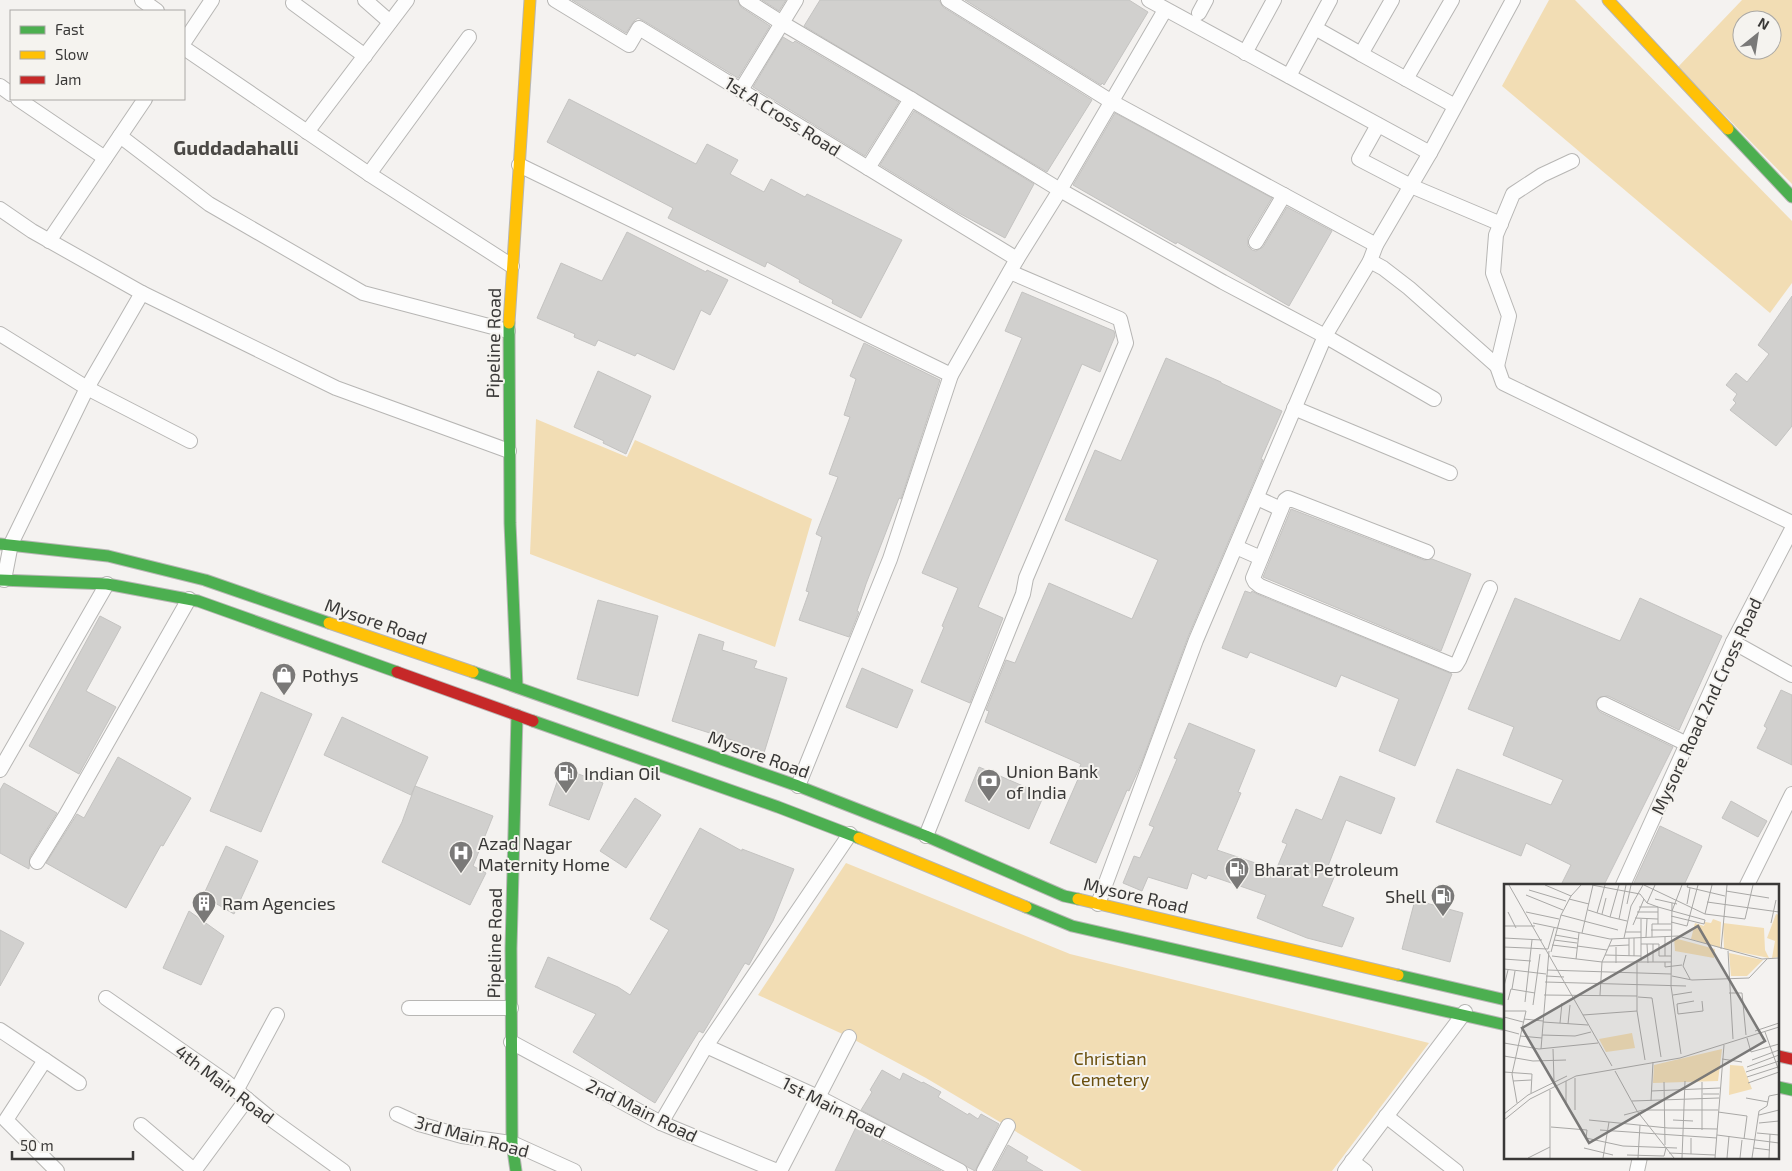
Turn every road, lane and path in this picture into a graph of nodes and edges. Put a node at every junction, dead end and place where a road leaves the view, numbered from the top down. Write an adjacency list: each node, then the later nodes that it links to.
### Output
1 (142, 0): 19 (street)
2 (212, 0): 25 (street)
3 (365, 0): 22 (street)
4 (407, 0): 22 (street)
5 (530, 0): 45 (main road, Pipeline Road)
6 (555, 0): 33 (street, 1st A Cross Road)
7 (746, 0): 23 (street)
8 (796, 0): 23 (street)
9 (948, 0): 37 (street)
10 (1149, 0): 20 (street)
11 (1206, 0): 21 (street)
12 (1274, 0): 28 (street)
13 (1330, 0): 24 (street)
14 (1392, 0): 29 (street)
15 (1452, 0): 32 (street)
16 (1513, 0): 38 (street)
17 (1608, 0): 51 (main road)
18 (293, 3): 30 (street)
19 (157, 10)
20 (1165, 10): 28 (street); 37 (street)
21 (1199, 13)
22 (390, 22): 30 (street)
23 (782, 23): 33 (street); 34 (street)
24 (1315, 28): 29 (street); 31 (street)
25 (185, 35)
26 (469, 37): 47 (street)
27 (185, 49): 40 (street)
28 (1245, 53): 31 (street)
29 (1362, 54): 32 (street)
30 (365, 56): 40 (street)
31 (1289, 76): 39 (street)
32 (1406, 79): 38 (street)
33 (741, 90): 46 (street, 1st A Cross Road)
34 (910, 99): 46 (street); 49 (street)
35 (19, 100): 43 (street)
36 (145, 100): 41 (street)
37 (1112, 102): 49 (street); 50 (street)
38 (1454, 106): 42 (street)
39 (1378, 125): 42 (street); 48 (street)
40 (307, 132): 47 (street)
41 (120, 136): 43 (street); 62 (street)
42 (1430, 153): 48 (street)
43 (104, 158): 54 (street)
44 (1572, 161): 53 (street)
45 (519, 166): 59 (main road, Pipeline Road); 66 (street)
46 (868, 168): 57 (street, 1st A Cross Road)
47 (369, 174): 59 (street)
48 (1411, 186): 53 (street); 56 (street)
49 (1060, 190): 57 (street); 64 (street)
50 (1284, 196): 55 (street); 56 (street)
51 (1792, 197)
52 (0, 209): 54 (street)
53 (1501, 224): 65 (street)
54 (49, 241): 61 (street)
55 (1256, 242)
56 (1376, 245): 58 (street)
57 (1017, 259): 60 (street)
58 (1370, 261): 64 (street); 65 (street)
59 (512, 266): 62 (main road, Pipeline Road)
60 (1010, 272): 66 (street); 95 (street)
61 (142, 293): 67 (street); 71 (street)
62 (508, 331): 71 (main road, Pipeline Road)
63 (0, 334): 67 (street)
64 (1325, 336): 68 (street); 69 (street)
65 (1497, 366): 75 (street)
66 (952, 375): 92 (street)
67 (87, 388): 70 (street); 77 (street)
68 (1434, 399)
69 (1294, 408): 72 (street); 73 (street)
70 (190, 441)
71 (509, 451): 87 (main road, Pipeline Road)
72 (1450, 474)
73 (1257, 498): 74 (street); 78 (street)
74 (1281, 509): 79 (street); 80 (street)
75 (1792, 523)
76 (1792, 529): 85 (street, Mysore Road 2nd Cross Road)
77 (6, 544): 81 (street); 87 (main road, Mysore Road)
78 (1236, 546): 80 (street); 99 (street)
79 (1427, 552)
80 (1260, 558): 83 (street)
81 (2, 580): 82 (main road)
82 (107, 584): 84 (main road); 91 (street)
83 (1490, 588)
84 (189, 599): 89 (main road); 96 (street)
85 (1733, 642): 86 (street); 90 (street, Mysore Road 2nd Cross Road)
86 (1792, 675)
87 (517, 687): 92 (main road, Mysore Road)
88 (1604, 704): 90 (street)
89 (517, 715): 94 (main road); 104 (main road, Pipeline Road)
90 (1687, 744): 97 (street, Mysore Road 2nd Cross Road)
91 (0, 770)
92 (798, 786): 95 (main road, Mysore Road)
93 (1792, 794): 98 (street)
94 (850, 834): 106 (main road); 111 (street)
95 (926, 836): 99 (main road, Mysore Road)
96 (37, 862)
97 (1623, 884)
98 (1747, 884)
99 (1098, 904): 100 (main road, Mysore Road)
100 (1479, 993): 102 (main road, Mysore Road); 106 (street)
101 (106, 998): 114 (street, 4th Main Road)
102 (1504, 999)
103 (409, 1008): 104 (street)
104 (511, 1008): 110 (main road, Pipeline Road)
105 (277, 1015): 114 (street)
106 (1464, 1015): 107 (main road); 117 (street)
107 (1504, 1025)
108 (0, 1030): 112 (street)
109 (849, 1037): 115 (street)
110 (511, 1042): 118 (street, 2nd Main Road); 121 (main road, Pipeline Road)
111 (706, 1046): 115 (street, 1st Main Road); 118 (street)
112 (45, 1060): 113 (street); 124 (street)
113 (79, 1083)
114 (242, 1095): 125 (street); 126 (street, 4th Main Road)
115 (818, 1097): 129 (street); 130 (street, 1st Main Road)
116 (397, 1114): 121 (street, 3rd Main Road)
117 (1386, 1116): 123 (street); 133 (street)
118 (661, 1123): 129 (street, 2nd Main Road)
119 (141, 1125): 125 (street)
120 (1008, 1126): 131 (street)
121 (512, 1143): 127 (main road, Pipeline Road); 128 (street, 3rd Main Road)
122 (1640, 1158): 134 (street)
123 (1348, 1166): 132 (street)
124 (57, 1171)
125 (195, 1171)
126 (343, 1171)
127 (516, 1171)
128 (574, 1171)
129 (778, 1171)
130 (960, 1171)
131 (984, 1171)
132 (1365, 1171)
133 (1456, 1171)
134 (1637, 1171)

